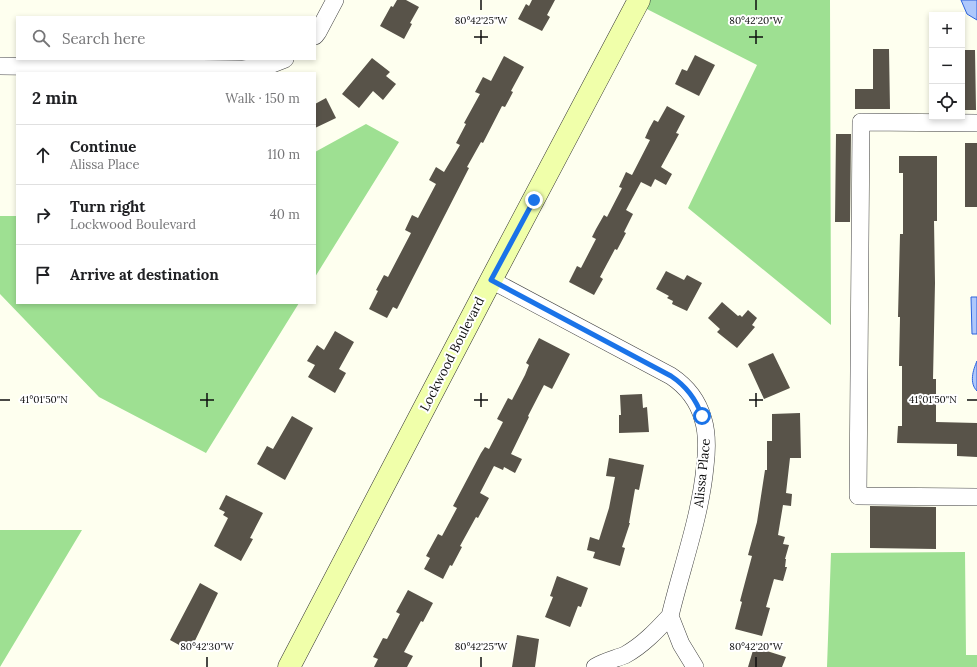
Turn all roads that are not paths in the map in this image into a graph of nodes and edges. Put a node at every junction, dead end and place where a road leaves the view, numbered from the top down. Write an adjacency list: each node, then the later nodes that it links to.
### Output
1 (335, 0): 3 (street)
2 (639, 0): 7 (main road, Lockwood Boulevard)
3 (316, 35)
4 (282, 60): 5 (street)
5 (0, 66)
6 (977, 123): 8 (street)
7 (491, 280): 9 (street, Alissa Place); 10 (main road, Lockwood Boulevard)
8 (977, 497)
9 (670, 616): 11 (street, Alissa Place); 12 (street)
10 (289, 667)
11 (595, 667)
12 (695, 667)

